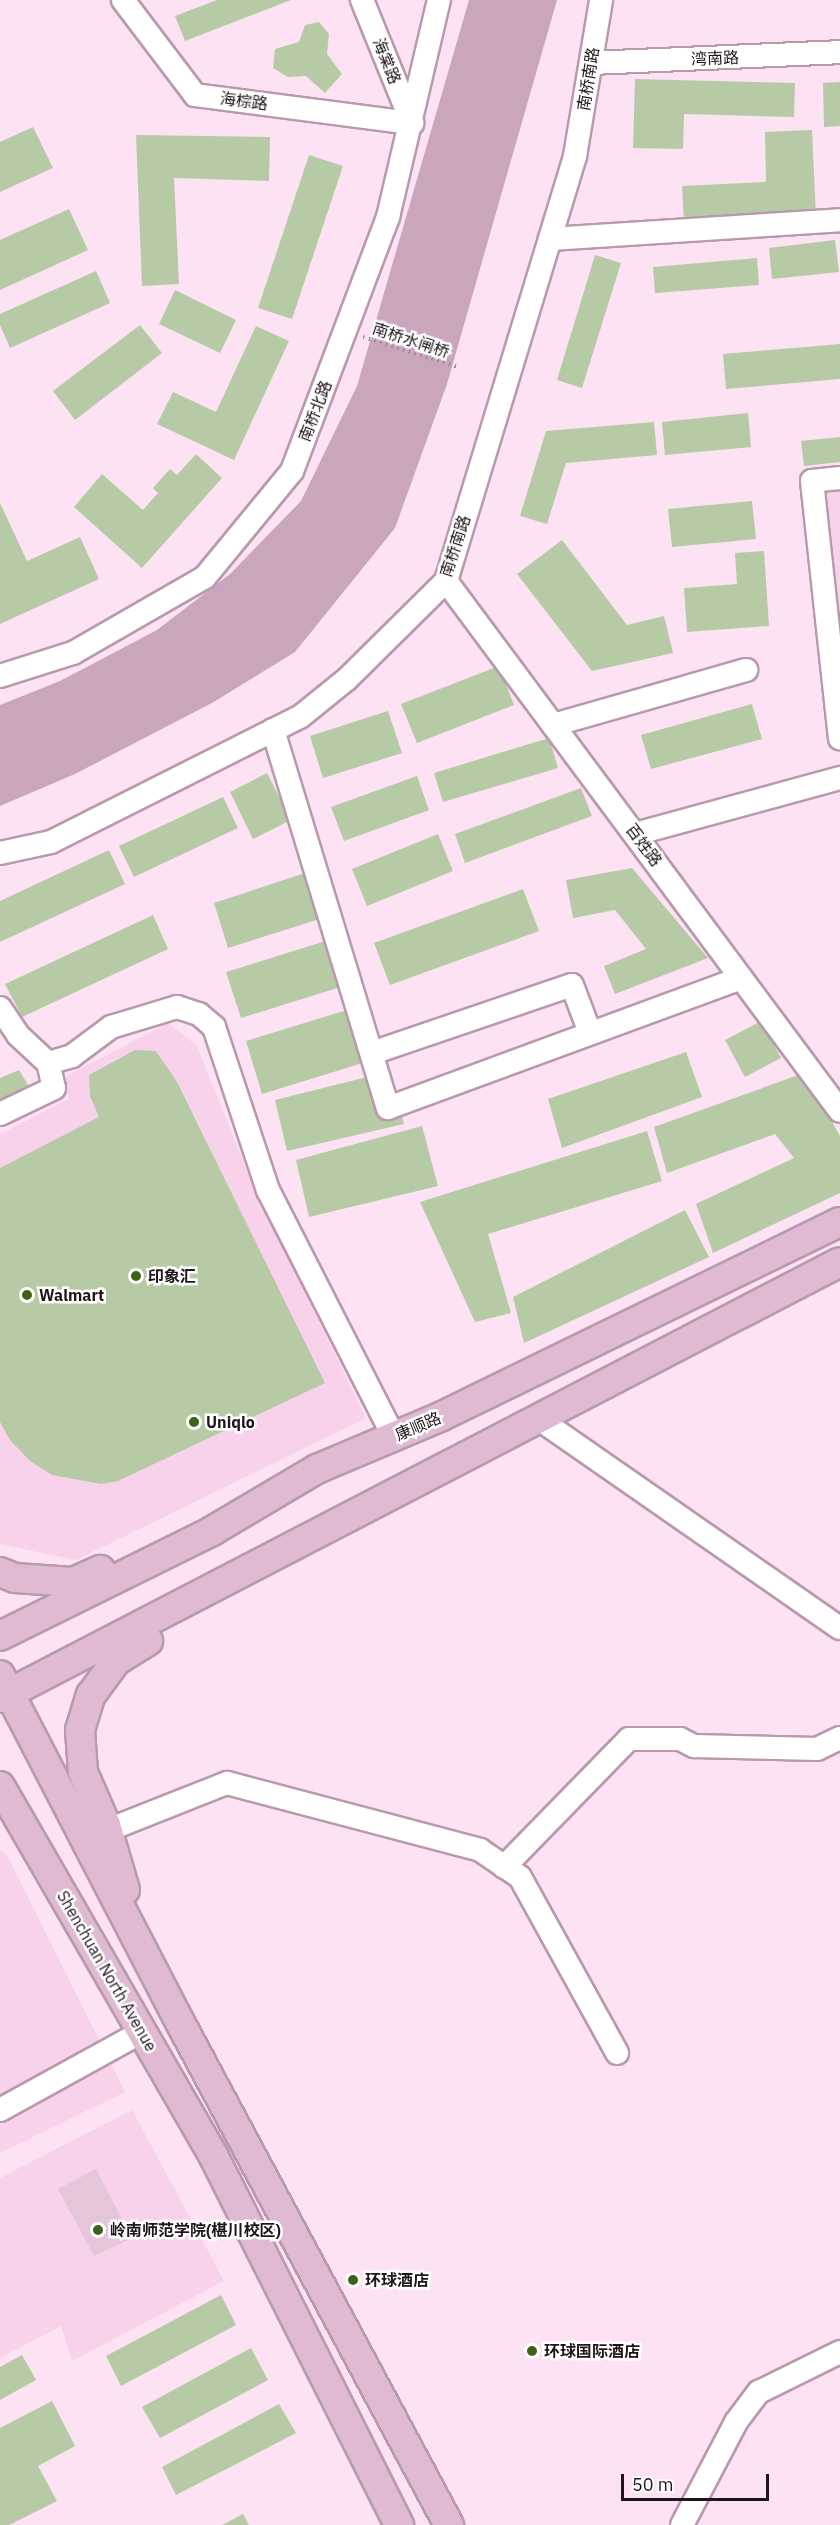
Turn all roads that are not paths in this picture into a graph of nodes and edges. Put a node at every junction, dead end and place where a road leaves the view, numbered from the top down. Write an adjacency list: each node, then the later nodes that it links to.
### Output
1 (123, 0): 7 (street, 海棕路)
2 (362, 0): 7 (street, 海棠路)
3 (439, 0): 7 (street, 南桥北路)
4 (601, 0): 6 (street, 南桥南路)
5 (840, 52): 6 (street, 湾南路)
6 (591, 63): 9 (street, 南桥南路)
7 (412, 123): 13 (street, 南桥北路)
8 (840, 220): 9 (street)
9 (550, 239): 11 (street, 南桥南路)
10 (840, 478): 16 (street)
11 (446, 581): 14 (street, 百姓路); 15 (street, 南桥南路)
12 (746, 670): 14 (street)
13 (0, 676)
14 (554, 725): 18 (street, 百姓路)
15 (273, 730): 19 (street, 南桥南路); 23 (street)
16 (840, 738)
17 (840, 778): 18 (street)
18 (636, 834): 20 (street, 百姓路)
19 (0, 853)
20 (741, 978): 22 (street); 25 (street, 百姓路)
21 (0, 1008): 24 (street)
22 (590, 1033): 23 (street); 23 (street)
23 (372, 1053)
24 (48, 1063): 26 (street); 30 (street)
25 (840, 1111)
26 (0, 1114)
27 (840, 1222): 30 (main road, 康顺路)
28 (840, 1262): 29 (main road)
29 (539, 1419): 33 (main road); 34 (street)
30 (394, 1437): 31 (main road, 康顺路)
31 (317, 1469): 32 (main road); 35 (main road, 康顺路)
32 (0, 1572)
33 (239, 1575): 36 (main road); 40 (main road)
34 (840, 1628)
35 (0, 1636)
36 (4, 1689): 42 (main road)
37 (840, 1738): 41 (street)
38 (0, 1786): 43 (main road, Shenchuan North Avenue)
39 (0, 1823): 43 (main road)
40 (108, 1830): 41 (street); 42 (main road)
41 (504, 1867): 45 (street)
42 (135, 1936): 49 (main road)
43 (92, 1945): 44 (main road, Shenchuan North Avenue)
44 (142, 2032): 46 (street); 48 (main road, Shenchuan North Avenue)
45 (617, 2053)
46 (0, 2110)
47 (840, 2352): 50 (street)
48 (399, 2525)
49 (448, 2525)
50 (682, 2525)

